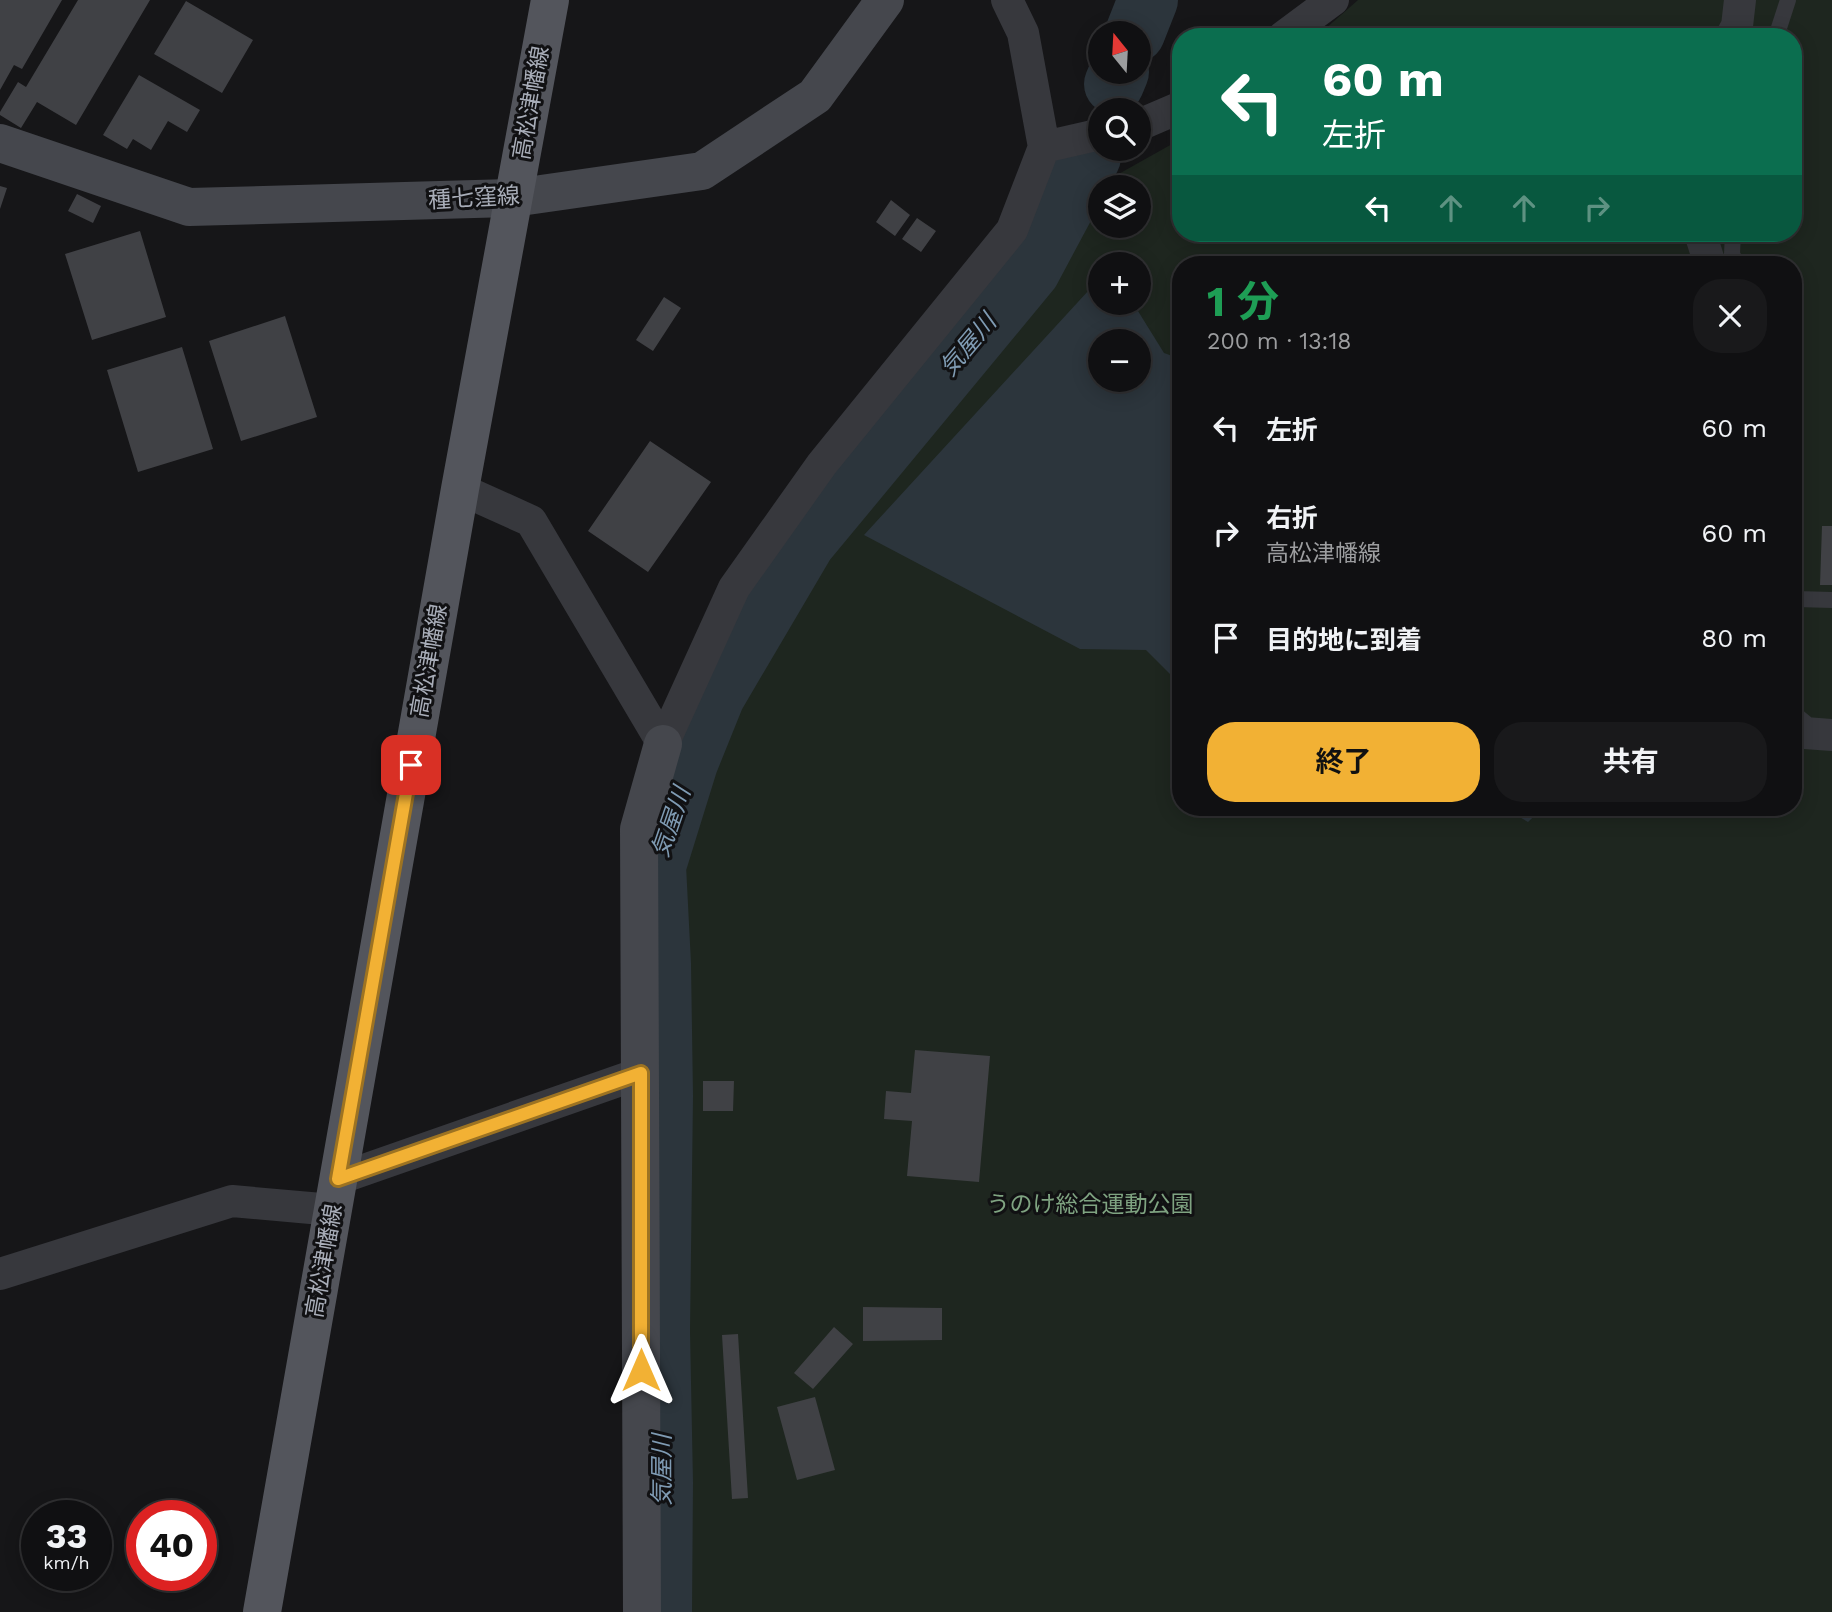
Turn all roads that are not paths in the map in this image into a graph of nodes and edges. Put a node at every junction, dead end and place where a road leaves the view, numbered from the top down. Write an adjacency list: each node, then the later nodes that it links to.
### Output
1 (550, 0): 15 (main road, 高松津幡線)
2 (885, 0): 15 (main road, 種七窪線)
3 (1007, 0): 14 (street)
4 (1333, 0): 7 (street)
5 (1740, 0): 8 (street)
6 (1788, 0): 9 (lane)
7 (1295, 28)
8 (1736, 28)
9 (1779, 28)
10 (1172, 111): 11 (street)
11 (1151, 120)
12 (1088, 137): 14 (street)
13 (0, 143): 15 (main road, 種七窪線)
14 (1044, 147): 21 (street)
15 (513, 198): 16 (main road, 高松津幡線)
16 (460, 489): 21 (street); 23 (main road, 高松津幡線)
17 (1802, 599): 18 (lane)
18 (1832, 600)
19 (1802, 731): 20 (street)
20 (1832, 735)
21 (663, 744): 22 (main road)
22 (641, 1073): 23 (street); 26 (main road)
23 (335, 1194): 24 (street); 25 (main road, 高松津幡線)
24 (0, 1274)
25 (262, 1612)
26 (642, 1612)

